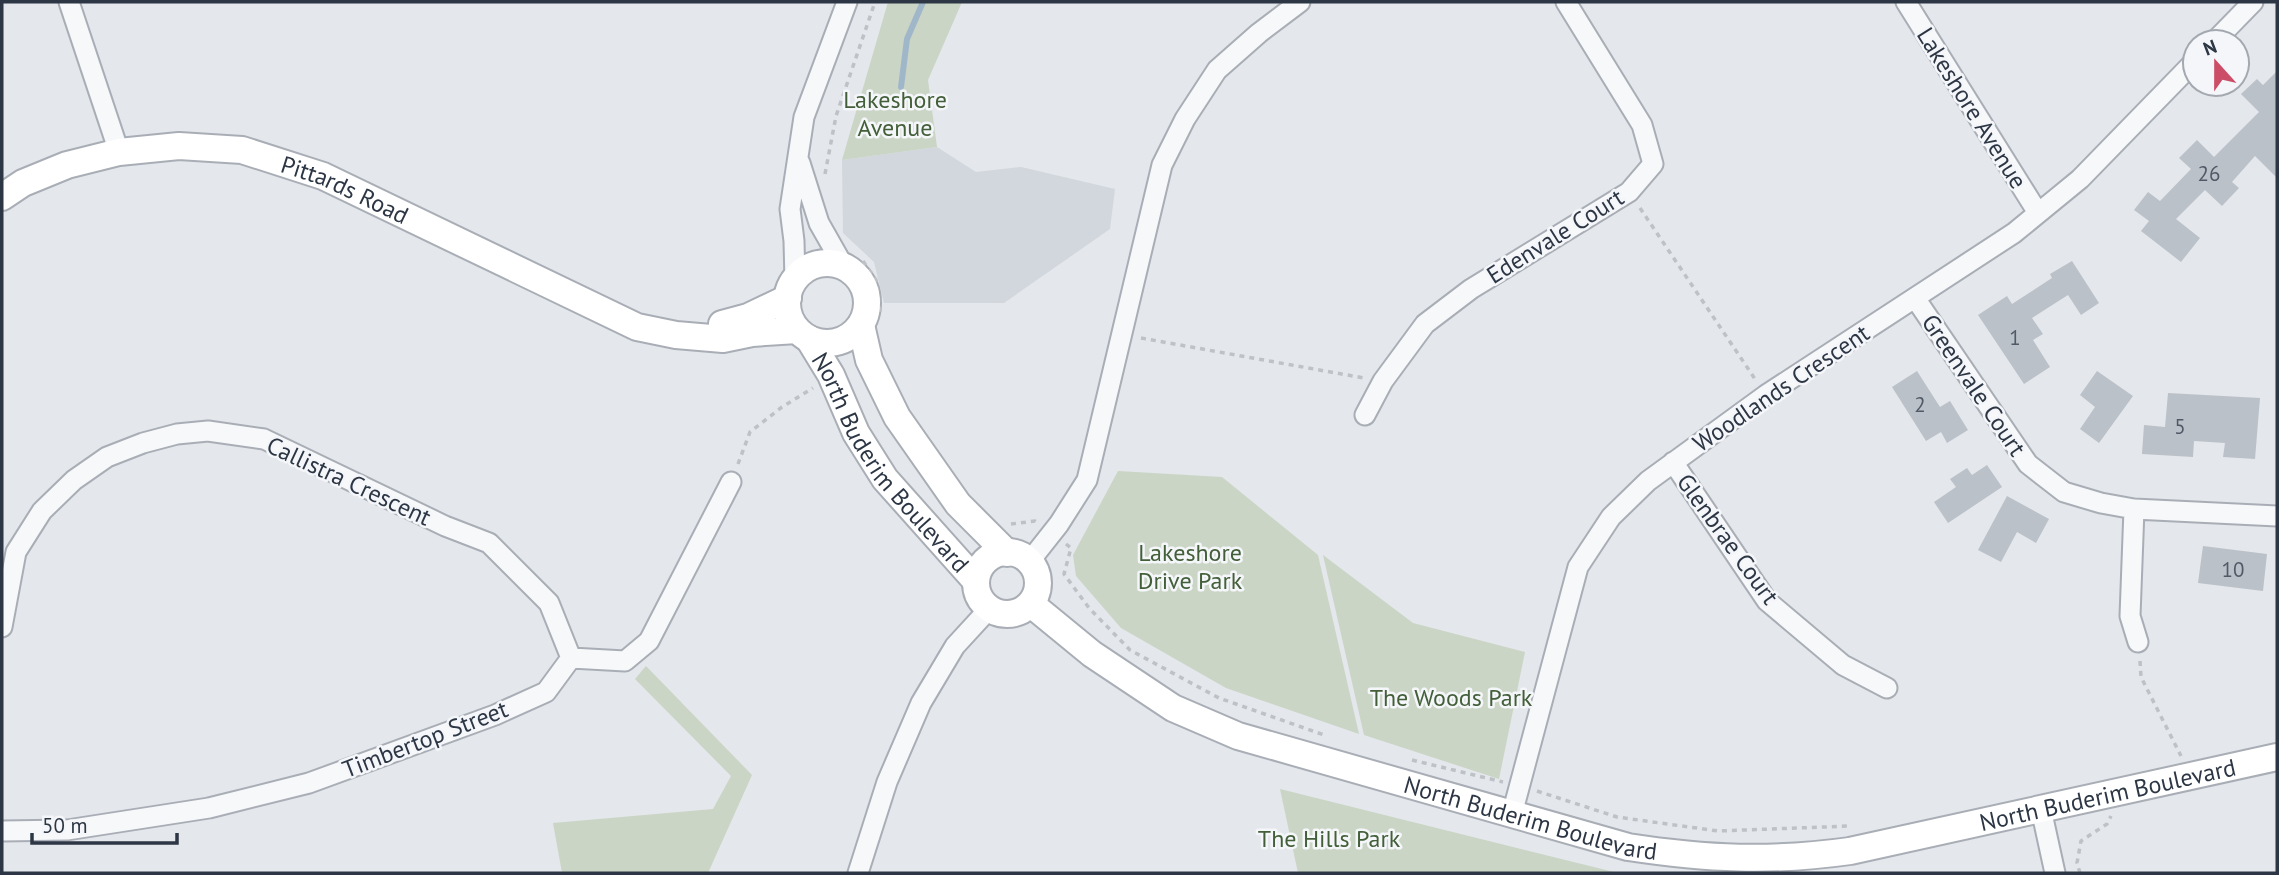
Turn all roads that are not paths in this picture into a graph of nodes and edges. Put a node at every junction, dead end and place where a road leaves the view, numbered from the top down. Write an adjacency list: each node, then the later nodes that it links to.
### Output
1 (69, 2): 9 (street)
2 (847, 2): 10 (street)
3 (1300, 2): 24 (street)
4 (1566, 2): 19 (street, Edenvale Court)
5 (1906, 2): 12 (street, Lakeshore Avenue)
6 (2253, 2): 7 (street)
7 (2228, 28)
8 (2181, 75): 12 (street, Woodlands Crescent)
9 (119, 152): 11 (street, Pittards Road); 17 (street, Pittards Road)
10 (799, 158): 13 (street); 14 (street)
11 (2, 197)
12 (2038, 214): 15 (street, Woodlands Crescent)
13 (851, 262): 14 (street); 16 (street)
14 (791, 289): 17 (street, Pittards Road); 18 (street)
15 (1915, 298): 20 (street, Woodlands Crescent); 22 (street, Greenvale Court)
16 (871, 324): 18 (street); 24 (street, North Buderim Boulevard)
17 (676, 335): 18 (street, Pittards Road)
18 (803, 335): 25 (street, North Buderim Boulevard)
19 (1365, 415)
20 (1673, 462): 31 (street, Glenbrae Court); 34 (street, Woodlands Crescent)
21 (731, 482): 30 (street)
22 (2134, 509): 23 (street, Greenvale Court); 29 (street)
23 (2277, 516)
24 (1018, 557): 25 (street); 26 (street)
25 (976, 582): 27 (street)
26 (1031, 604): 27 (street); 34 (street, North Buderim Boulevard)
27 (989, 609): 36 (street)
28 (2, 627): 30 (street, Callistra Crescent)
29 (2138, 642)
30 (571, 658): 35 (street, Timbertop Street)
31 (1887, 688)
32 (2277, 757): 33 (street, North Buderim Boulevard)
33 (2042, 809): 34 (street, North Buderim Boulevard); 37 (street)
34 (1511, 814)
35 (2, 831)
36 (858, 873)
37 (2055, 873)

